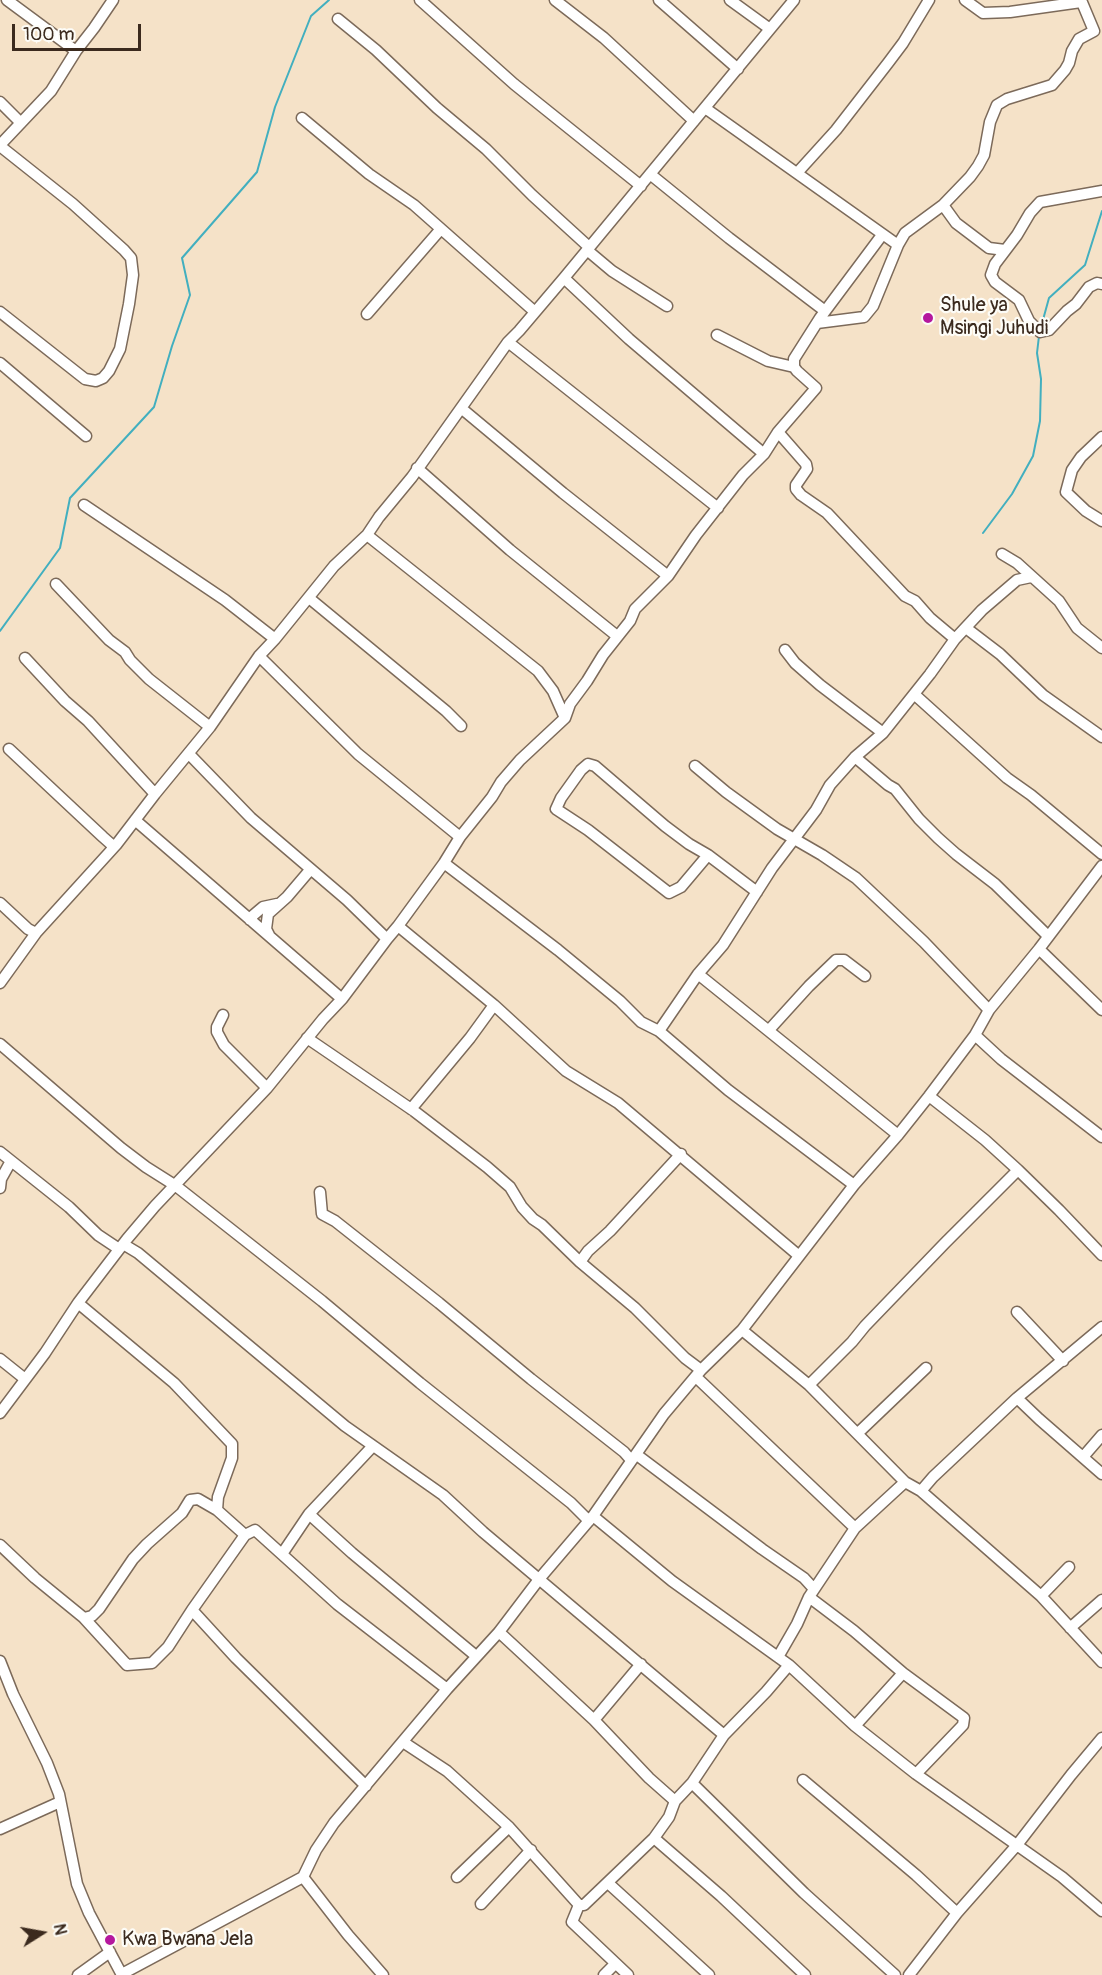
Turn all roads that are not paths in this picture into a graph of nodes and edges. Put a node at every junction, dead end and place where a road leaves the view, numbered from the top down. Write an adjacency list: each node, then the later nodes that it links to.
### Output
1 (7, 0): 13 (street)
2 (113, 0): 13 (street)
3 (420, 0): 23 (street)
4 (555, 0): 18 (street)
5 (658, 0): 14 (street)
6 (730, 0): 12 (street)
7 (794, 0): 12 (street)
8 (929, 0): 21 (street)
9 (965, 0): 10 (street)
10 (1081, 1): 25 (street)
11 (338, 19): 30 (street)
12 (770, 28): 14 (street)
13 (76, 51): 19 (street)
14 (738, 69): 16 (street)
15 (0, 102): 19 (street)
16 (705, 108): 18 (street); 21 (street)
17 (302, 118): 26 (street)
18 (694, 121): 22 (street)
19 (21, 123): 20 (street)
20 (0, 146): 37 (street)
21 (797, 173): 27 (street)
22 (650, 174): 23 (street); 36 (street)
23 (641, 186): 30 (street)
24 (1102, 191): 31 (street)
25 (943, 205): 28 (street); 29 (street)
26 (440, 230): 38 (street); 39 (street)
27 (882, 235): 28 (street); 36 (street)
28 (898, 245): 40 (street)
29 (989, 248): 31 (street); 32 (street)
30 (588, 249): 33 (street); 35 (street)
31 (1005, 250): 32 (street)
32 (994, 264): 34 (street)
33 (564, 278): 38 (street); 49 (street)
34 (1102, 284)
35 (667, 306)
36 (825, 311): 40 (street)
37 (0, 312)
38 (535, 312): 42 (street)
39 (367, 314)
40 (817, 322): 44 (street)
41 (717, 335): 44 (street)
42 (508, 342): 45 (street); 52 (street)
43 (0, 363): 47 (street)
44 (794, 367): 46 (street)
45 (460, 408): 50 (street); 56 (street)
46 (778, 432): 49 (street); 63 (street)
47 (86, 436)
48 (1102, 437): 53 (street)
49 (764, 454): 52 (street)
50 (417, 468): 54 (street); 61 (street)
51 (84, 505): 62 (street)
52 (718, 508): 56 (street)
53 (1102, 521)
54 (367, 535): 59 (street); 69 (street)
55 (1002, 554): 57 (street)
56 (668, 576): 61 (street)
57 (1031, 577): 60 (street); 64 (street)
58 (56, 584): 71 (street)
59 (309, 598): 62 (street); 70 (street)
60 (966, 628): 63 (street); 73 (street)
61 (617, 636): 69 (street)
62 (275, 639): 66 (street)
63 (955, 639): 68 (street)
64 (1102, 648)
65 (784, 650): 72 (street)
66 (259, 656): 71 (street); 80 (street)
67 (25, 658): 78 (street)
68 (914, 694): 72 (street); 83 (street)
69 (565, 718): 80 (street)
70 (461, 726)
71 (210, 727): 75 (street)
72 (884, 733): 76 (street)
73 (1102, 737)
74 (9, 749): 82 (street)
75 (189, 754): 78 (street); 87 (street)
76 (855, 757): 81 (street); 94 (street)
77 (695, 766): 81 (street)
78 (154, 794): 79 (street)
79 (135, 820): 82 (street); 91 (street)
80 (460, 837): 85 (street)
81 (793, 839): 88 (street); 103 (street)
82 (116, 845): 93 (street)
83 (1102, 854)
84 (708, 855): 84 (street); 88 (street)
85 (444, 863): 92 (street); 107 (street)
86 (1102, 866): 94 (street)
87 (310, 870): 90 (street); 96 (street)
88 (757, 892): 98 (street)
89 (0, 903): 93 (street)
90 (278, 904): 91 (street); 95 (street)
91 (250, 920): 95 (street)
92 (398, 926): 96 (street); 102 (street)
93 (36, 933): 100 (street)
94 (1048, 936): 97 (street)
95 (270, 937): 101 (street)
96 (387, 939): 101 (street)
97 (1039, 949): 103 (street); 104 (street)
98 (698, 974): 106 (street); 107 (street)
99 (865, 976): 106 (street)
100 (0, 983)
101 (342, 999): 109 (street)
102 (494, 1005): 113 (street); 117 (street)
103 (989, 1010): 108 (street)
104 (1102, 1010)
105 (223, 1015): 111 (street)
106 (769, 1030): 114 (street)
107 (659, 1031): 120 (street)
108 (975, 1035): 112 (street); 115 (street)
109 (308, 1038): 111 (street); 113 (street)
110 (0, 1044): 121 (street)
111 (267, 1088): 121 (street)
112 (929, 1096): 114 (street); 119 (street)
113 (411, 1109): 127 (street)
114 (898, 1135): 120 (street)
115 (1102, 1137)
116 (0, 1152): 118 (street)
117 (681, 1154): 125 (street); 127 (street)
118 (11, 1161): 122 (street); 124 (street)
119 (1018, 1170): 126 (street); 137 (street)
120 (854, 1185): 125 (street)
121 (176, 1186): 124 (street); 150 (street)
122 (0, 1188)
123 (320, 1192): 143 (street)
124 (121, 1247): 128 (street); 142 (street)
125 (798, 1255): 131 (street)
126 (1102, 1255)
127 (580, 1262): 135 (street)
128 (78, 1303): 136 (street); 148 (street)
129 (1017, 1312): 133 (street)
130 (1102, 1328): 133 (street)
131 (742, 1330): 135 (street); 137 (street)
132 (0, 1359): 136 (street)
133 (1063, 1361): 138 (street)
134 (926, 1368): 140 (street)
135 (698, 1374): 143 (street); 151 (street)
136 (25, 1379): 139 (street)
137 (808, 1385): 140 (street)
138 (1017, 1398): 144 (street); 147 (street)
139 (0, 1413)
140 (858, 1433): 146 (street)
141 (1102, 1435): 144 (street)
142 (372, 1447): 149 (street); 156 (street)
143 (634, 1457): 150 (street); 157 (street)
144 (1083, 1457): 145 (street)
145 (1102, 1474)
146 (905, 1482): 147 (street); 151 (street)
147 (921, 1491): 158 (street)
148 (217, 1510): 152 (street); 161 (street)
149 (309, 1514): 154 (street); 164 (street)
150 (591, 1519): 156 (street); 165 (street)
151 (855, 1528): 157 (street)
152 (245, 1535): 154 (street); 160 (street)
153 (0, 1545): 161 (street)
154 (282, 1554): 171 (street)
155 (1069, 1567): 158 (street)
156 (540, 1578): 163 (street); 168 (street)
157 (811, 1593): 165 (street); 170 (street)
158 (1041, 1596): 162 (street)
159 (1102, 1600): 162 (street)
160 (192, 1610): 161 (street); 180 (street)
161 (84, 1618)
162 (1070, 1628): 167 (street)
163 (499, 1632): 164 (street); 172 (street)
164 (476, 1656): 171 (street)
165 (778, 1657): 169 (street)
166 (0, 1661): 182 (street)
167 (1102, 1662)
168 (641, 1664): 172 (street); 174 (street)
169 (789, 1665): 173 (street); 174 (street)
170 (903, 1673): 173 (street); 177 (street)
171 (447, 1689): 176 (street)
172 (594, 1720): 181 (street)
173 (855, 1725): 177 (street)
174 (724, 1736): 179 (street)
175 (1102, 1738): 186 (street)
176 (403, 1742): 180 (street); 183 (street)
177 (916, 1774): 186 (street)
178 (803, 1780): 194 (street)
179 (692, 1783): 181 (street); 205 (street)
180 (366, 1786): 188 (street)
181 (675, 1800): 185 (street)
182 (60, 1802): 184 (street); 195 (street)
183 (509, 1827): 187 (street); 189 (street)
184 (0, 1829)
185 (654, 1838): 190 (street); 204 (street)
186 (1017, 1845): 193 (street); 194 (street)
187 (531, 1850): 191 (street); 192 (street)
188 (303, 1876): 199 (street); 200 (street)
189 (457, 1877)
190 (608, 1883): 192 (street); 203 (street)
191 (481, 1904)
192 (579, 1905): 196 (street)
193 (1102, 1911)
194 (957, 1913): 197 (street)
195 (110, 1952): 198 (street); 199 (street)
196 (615, 1964): 201 (street); 202 (street)
197 (913, 1973)
198 (78, 1975)
199 (122, 1975)
200 (383, 1975)
201 (604, 1975)
202 (627, 1975)
203 (709, 1975)
204 (805, 1975)
205 (895, 1975)

